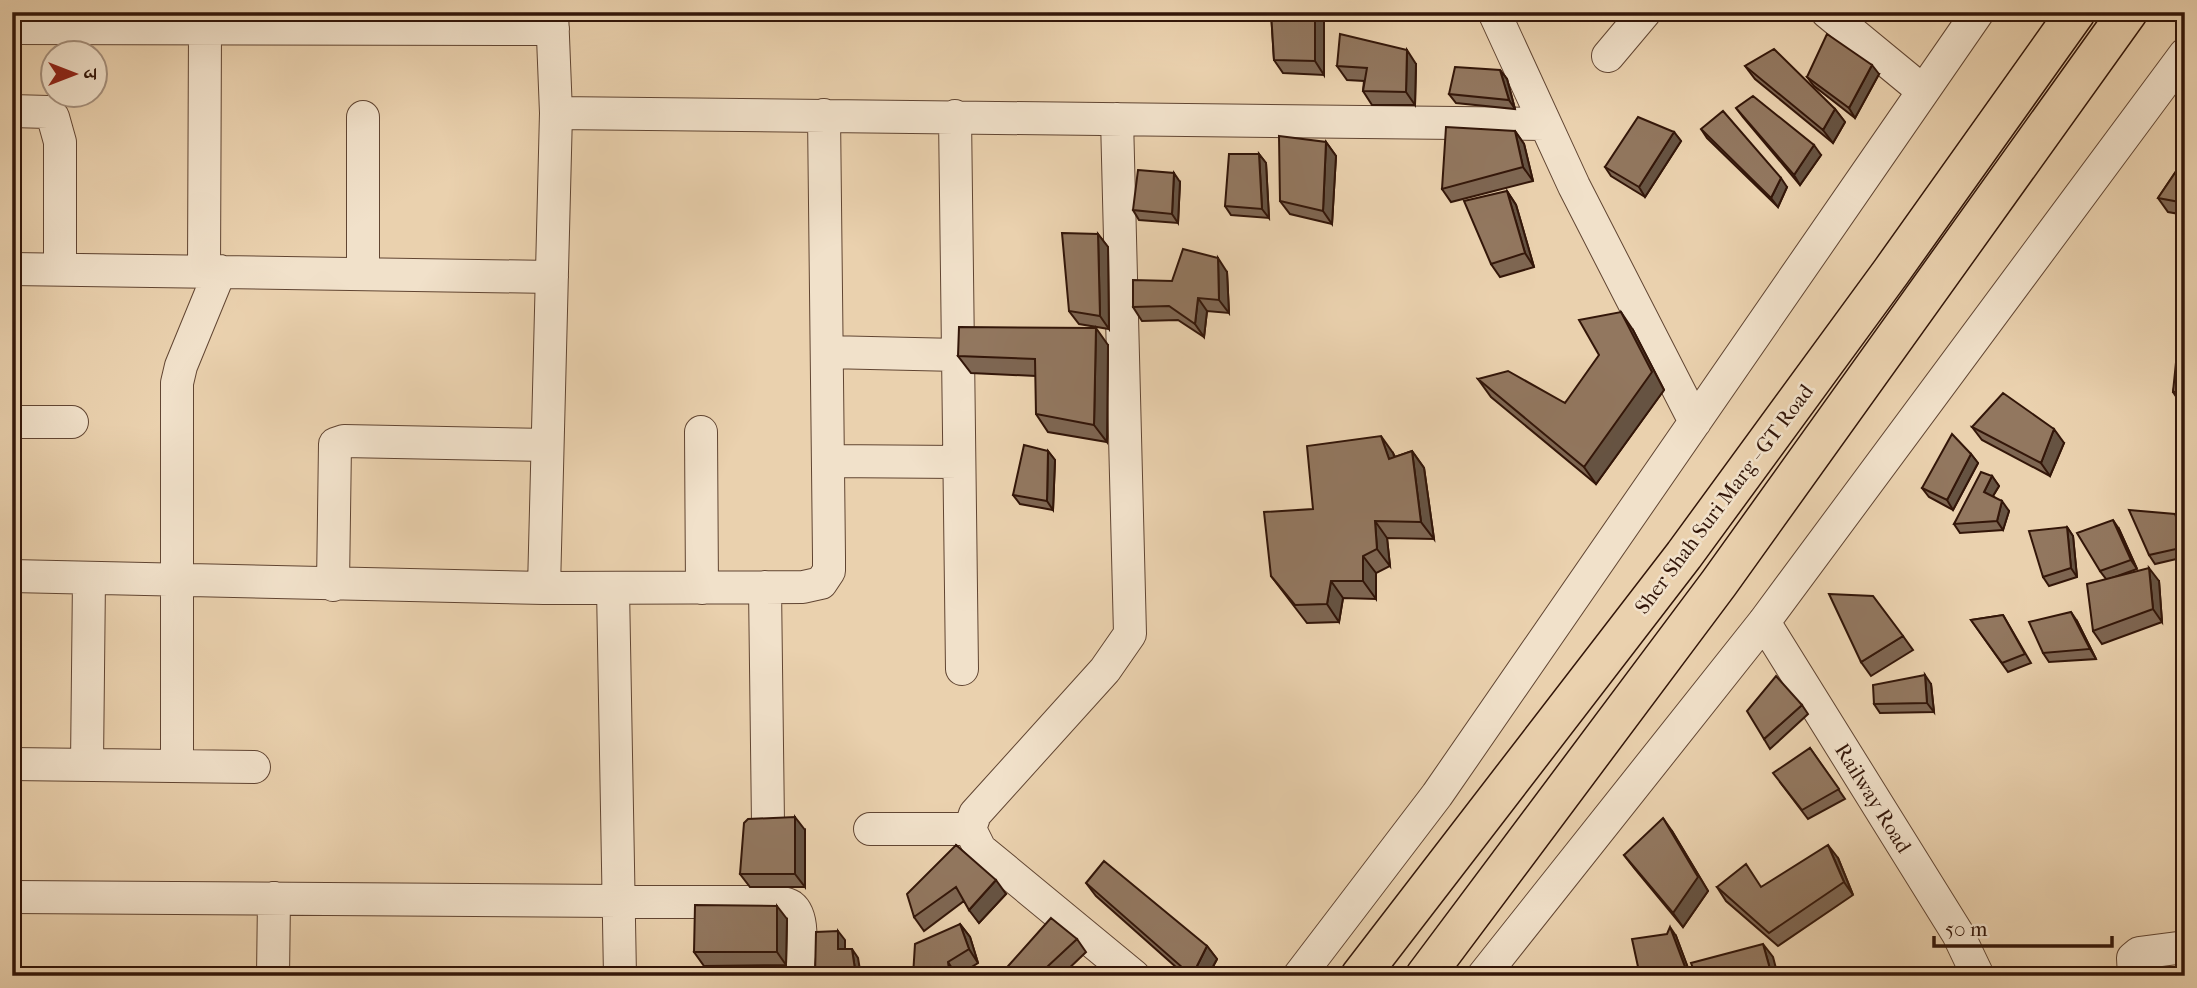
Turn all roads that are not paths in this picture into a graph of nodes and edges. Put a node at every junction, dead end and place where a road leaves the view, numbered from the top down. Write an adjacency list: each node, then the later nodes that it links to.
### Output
1 (1494, 12): 19 (street)
2 (1645, 12): 11 (street)
3 (1827, 12): 12 (street)
4 (1978, 12): 12 (street)
5 (2076, 12): 61 (highway, Sher Shah Suri Marg - GT Road)
6 (2128, 12): 62 (highway, Sher Shah Suri Marg - GT Road)
7 (552, 21): 9 (street); 14 (street)
8 (12, 28): 9 (street)
9 (205, 29): 22 (street)
10 (2185, 54): 42 (street)
11 (1608, 56)
12 (1923, 91): 29 (street)
13 (12, 111): 21 (street)
14 (556, 113): 15 (street); 24 (street)
15 (824, 116): 16 (street); 25 (street)
16 (955, 116): 18 (street); 26 (street)
17 (363, 117): 23 (street)
18 (1117, 119): 19 (street); 50 (street)
19 (1545, 124): 29 (street)
20 (12, 269): 21 (street)
21 (60, 269): 22 (street)
22 (212, 271): 23 (street); 36 (street)
23 (363, 273): 24 (street)
24 (552, 277): 31 (street)
25 (827, 352): 26 (street); 32 (street)
26 (958, 355): 33 (street)
27 (12, 422): 28 (street)
28 (72, 422)
29 (1695, 422): 60 (street)
30 (701, 432): 41 (street)
31 (547, 444): 37 (street); 39 (street)
32 (828, 461): 33 (street); 38 (street)
33 (960, 462): 43 (street)
34 (12, 576): 35 (street)
35 (89, 578): 36 (street); 45 (street)
36 (177, 582): 37 (street); 46 (street)
37 (332, 584): 39 (street)
38 (765, 587): 41 (street); 48 (street)
39 (544, 588): 40 (street)
40 (613, 588): 41 (street); 53 (street)
41 (702, 588)
42 (1765, 622): 55 (street); 63 (street, Railway Road)
43 (962, 669)
44 (12, 764): 45 (street)
45 (87, 765): 46 (street)
46 (177, 766): 47 (street)
47 (254, 767)
48 (768, 824)
49 (870, 829): 50 (street)
50 (970, 829): 59 (street)
51 (12, 897): 52 (street)
52 (274, 898): 53 (street); 56 (street)
53 (620, 900): 57 (street); 58 (street)
54 (2185, 947): 64 (street)
55 (1486, 975)
56 (273, 976)
57 (620, 976)
58 (797, 976)
59 (1134, 976)
60 (1299, 976)
61 (1360, 976)
62 (1425, 976)
63 (1978, 976)
64 (2134, 976)

